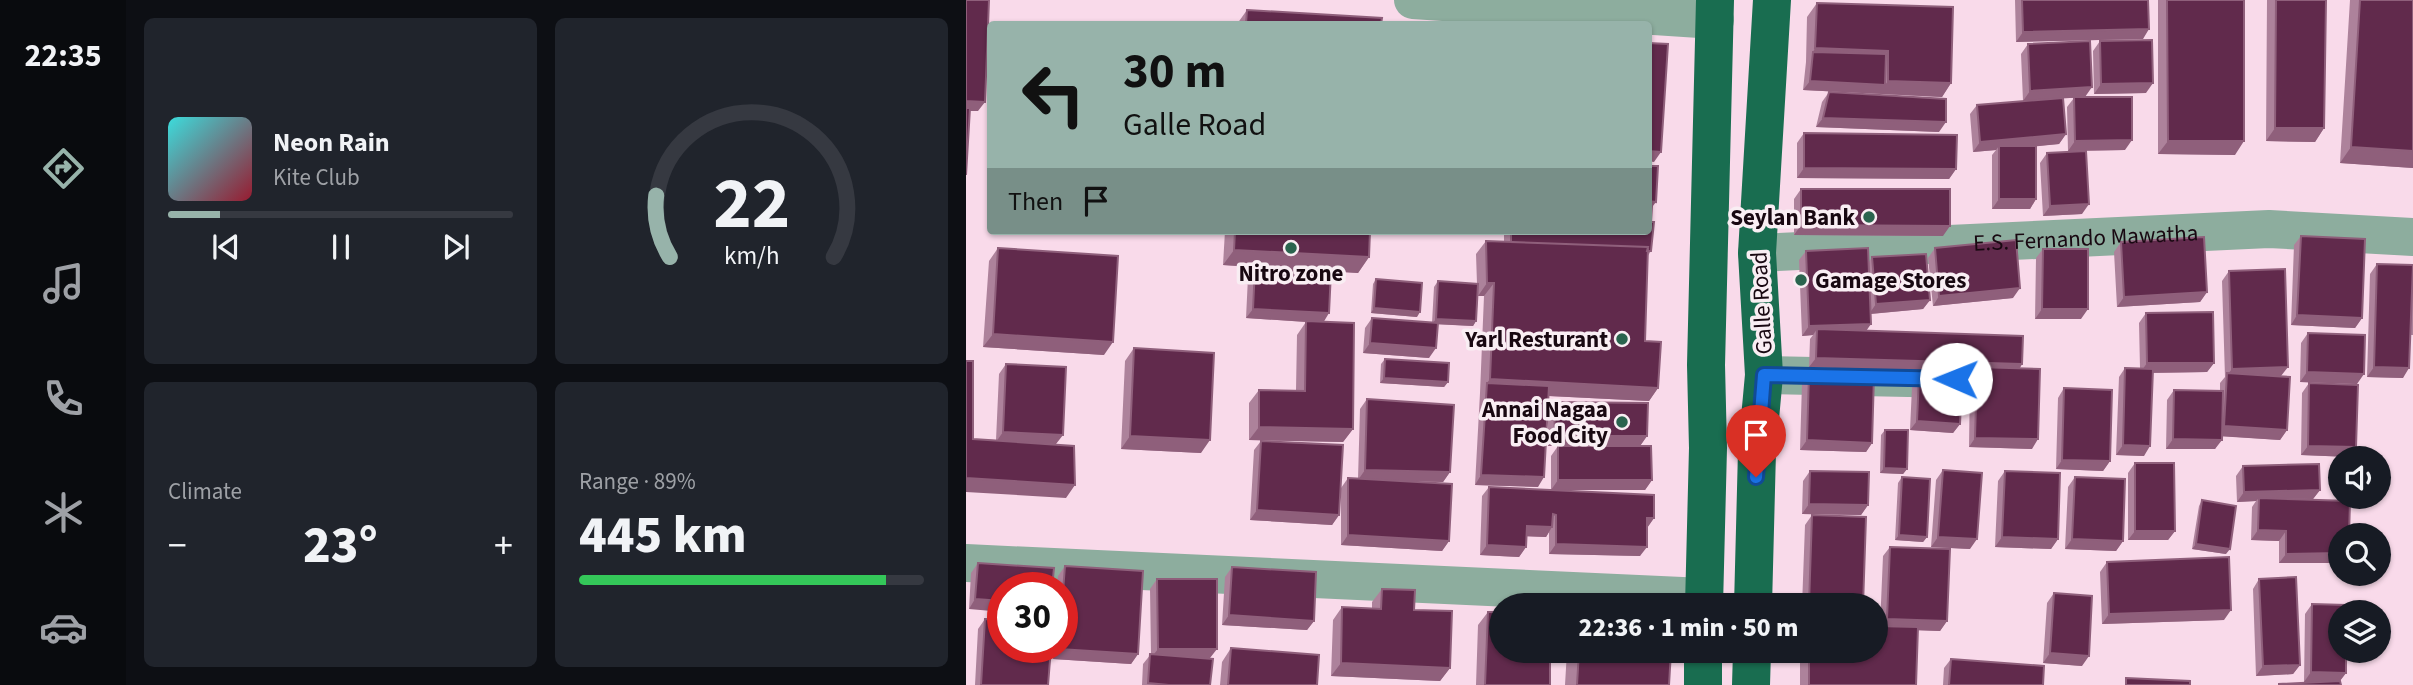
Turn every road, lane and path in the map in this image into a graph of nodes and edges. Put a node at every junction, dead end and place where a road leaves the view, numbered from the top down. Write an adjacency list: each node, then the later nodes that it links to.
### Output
1 (1413, 0): 3 (street)
2 (1772, 0): 5 (highway, Galle Road)
3 (1715, 10): 10 (highway)
4 (2413, 237): 5 (street, E.S. Fernando Mawatha)
5 (1757, 253): 6 (highway, Galle Road)
6 (1764, 375): 7 (street); 11 (highway, Galle Road)
7 (1956, 379)
8 (966, 563): 9 (street)
9 (1549, 593)
10 (1704, 593)
11 (1753, 593)
12 (1703, 663): 14 (highway)
13 (1752, 663): 15 (highway)
14 (1703, 685)
15 (1751, 685)

